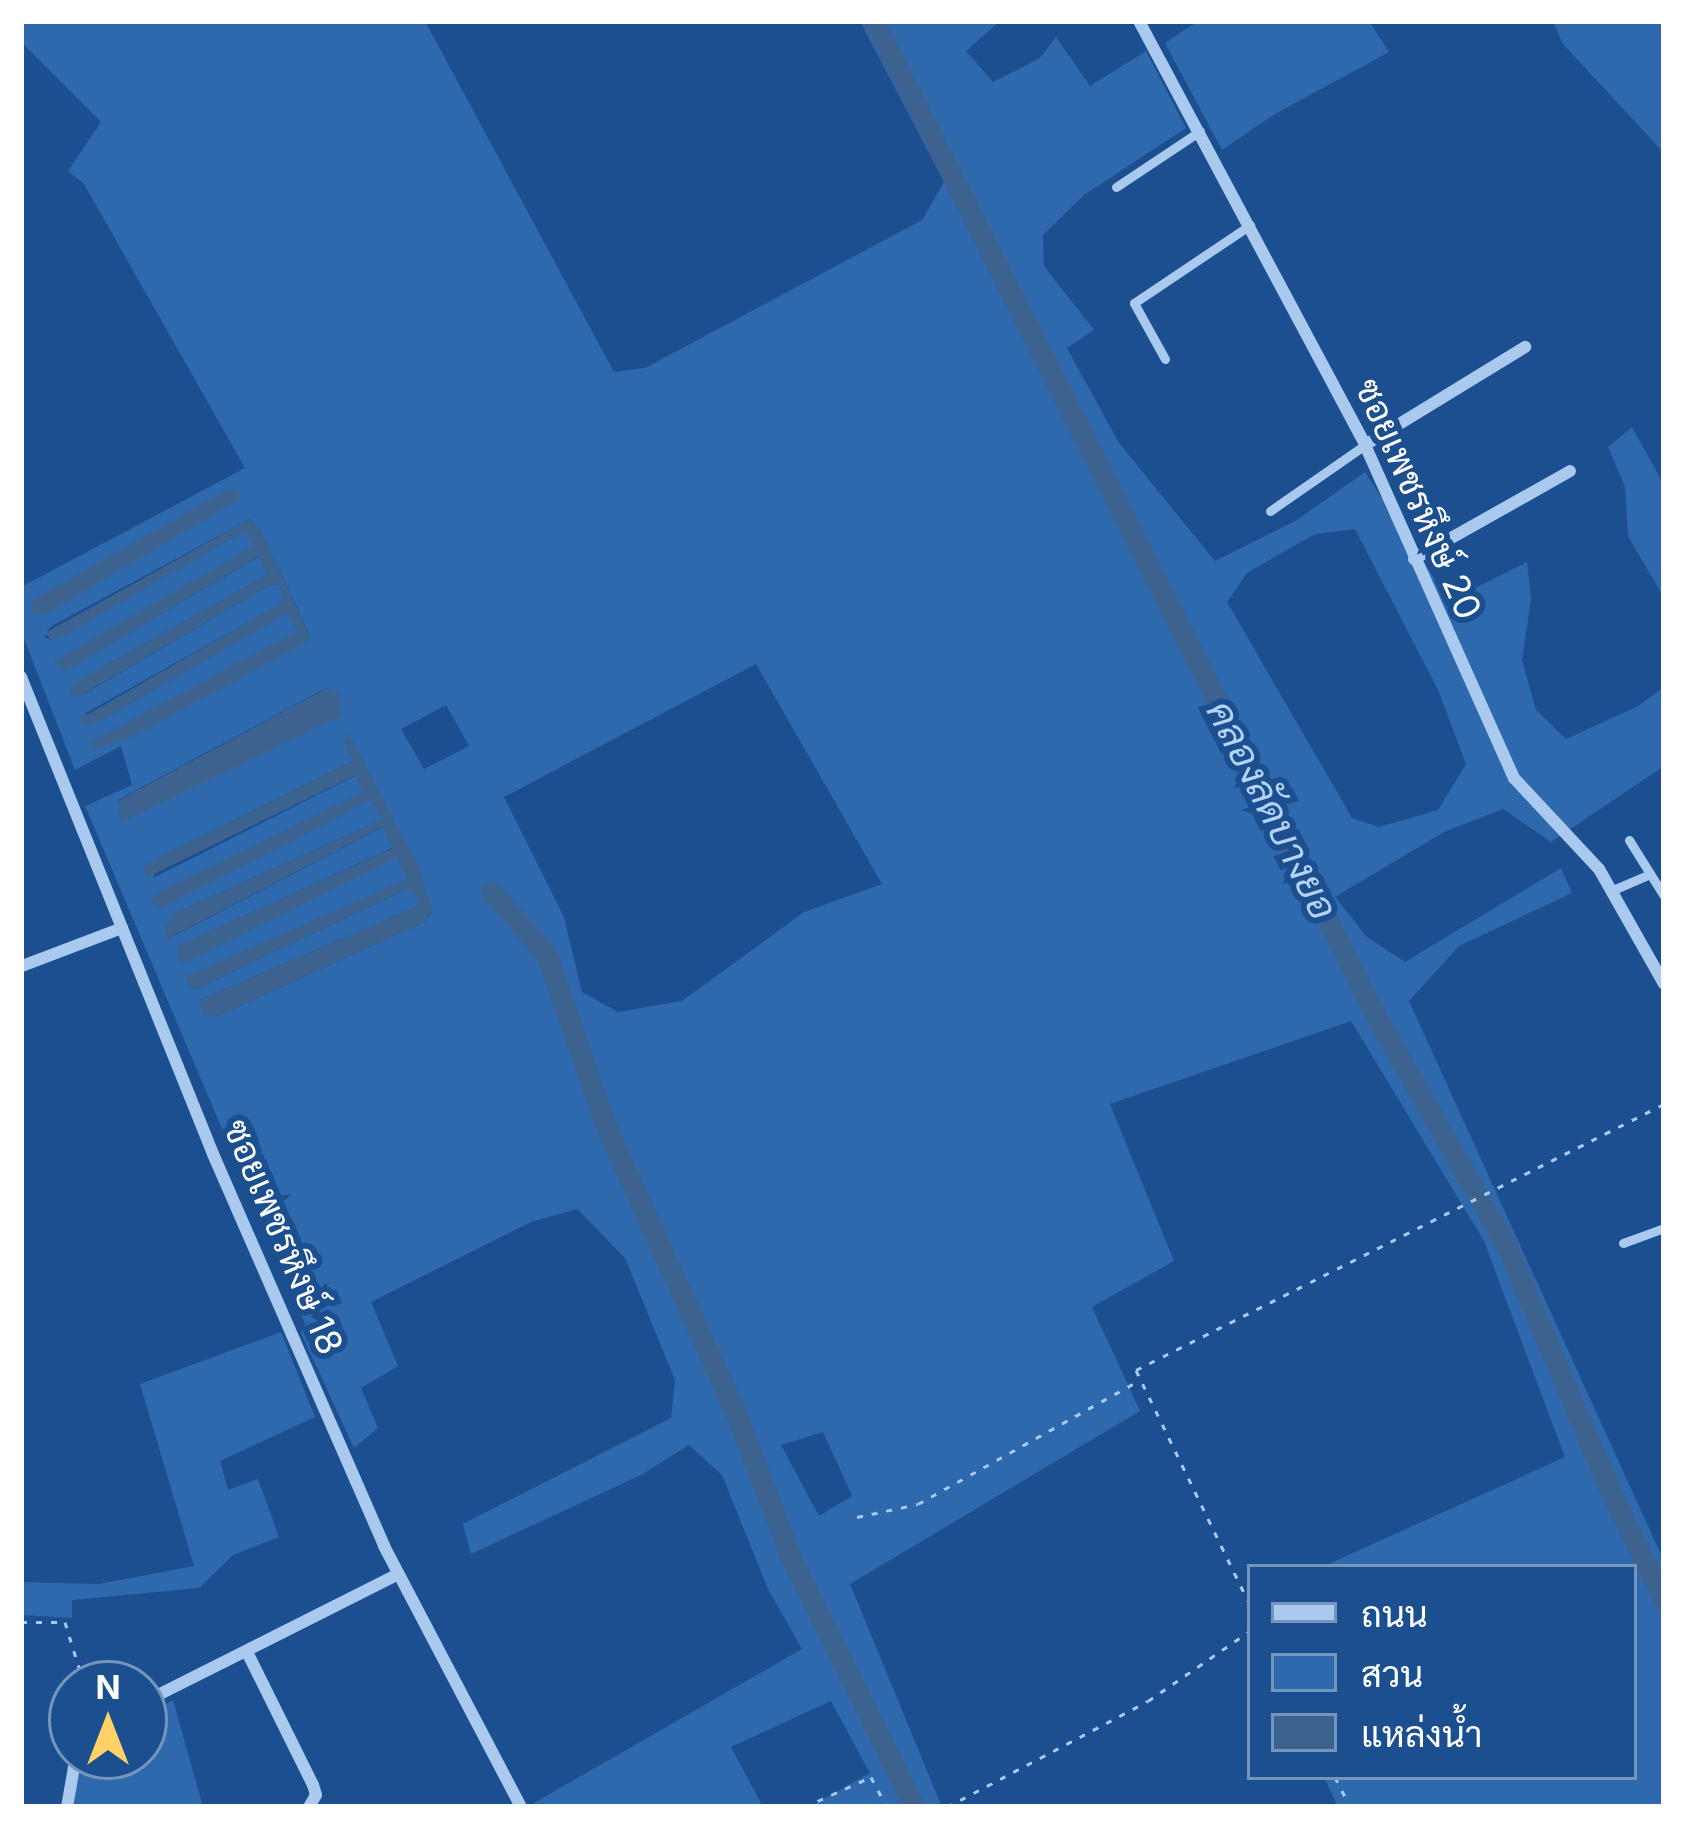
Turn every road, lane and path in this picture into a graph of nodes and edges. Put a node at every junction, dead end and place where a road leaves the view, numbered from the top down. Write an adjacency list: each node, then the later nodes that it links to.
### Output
1 (1139, 21): 2 (street, ซอยเพชรหึงษ์ 20)
2 (1199, 131): 3 (lane); 4 (street, ซอยเพชรหึงษ์ 20)
3 (1116, 187)
4 (1251, 224): 6 (lane); 7 (street, ซอยเพชรหึงษ์ 20)
5 (1525, 347): 7 (street)
6 (1165, 359)
7 (1365, 445): 9 (lane); 10 (street, ซอยเพชรหึงษ์ 20)
8 (1570, 471): 10 (street)
9 (1270, 512)
10 (1414, 559): 14 (street, ซอยเพชรหึงษ์ 20)
11 (21, 677): 16 (street, ซอยเพชรหึงษ์ 18)
12 (1629, 840): 13 (lane)
13 (1650, 874): 14 (lane); 15 (lane)
14 (1613, 890): 18 (street, ซอยเพชรหึงษ์ 20)
15 (1664, 896)
16 (122, 928): 17 (street); 24 (street, ซอยเพชรหึงษ์ 18)
17 (22, 966)
18 (1663, 977)
19 (1664, 1104): 22 (path)
20 (1664, 1228): 21 (lane)
21 (1623, 1243)
22 (1141, 1380): 23 (path); 25 (path)
23 (857, 1517)
24 (398, 1574): 28 (street); 33 (street, ซอยเพชรหึงษ์ 18)
25 (1247, 1599)
26 (21, 1622): 29 (path)
27 (1247, 1633): 36 (path)
28 (247, 1652): 30 (street); 32 (street)
29 (77, 1660)
30 (168, 1690)
31 (1336, 1780): 37 (path)
32 (309, 1807)
33 (521, 1807)
34 (804, 1807): 35 (path)
35 (887, 1807)
36 (947, 1807)
37 (1350, 1807)

